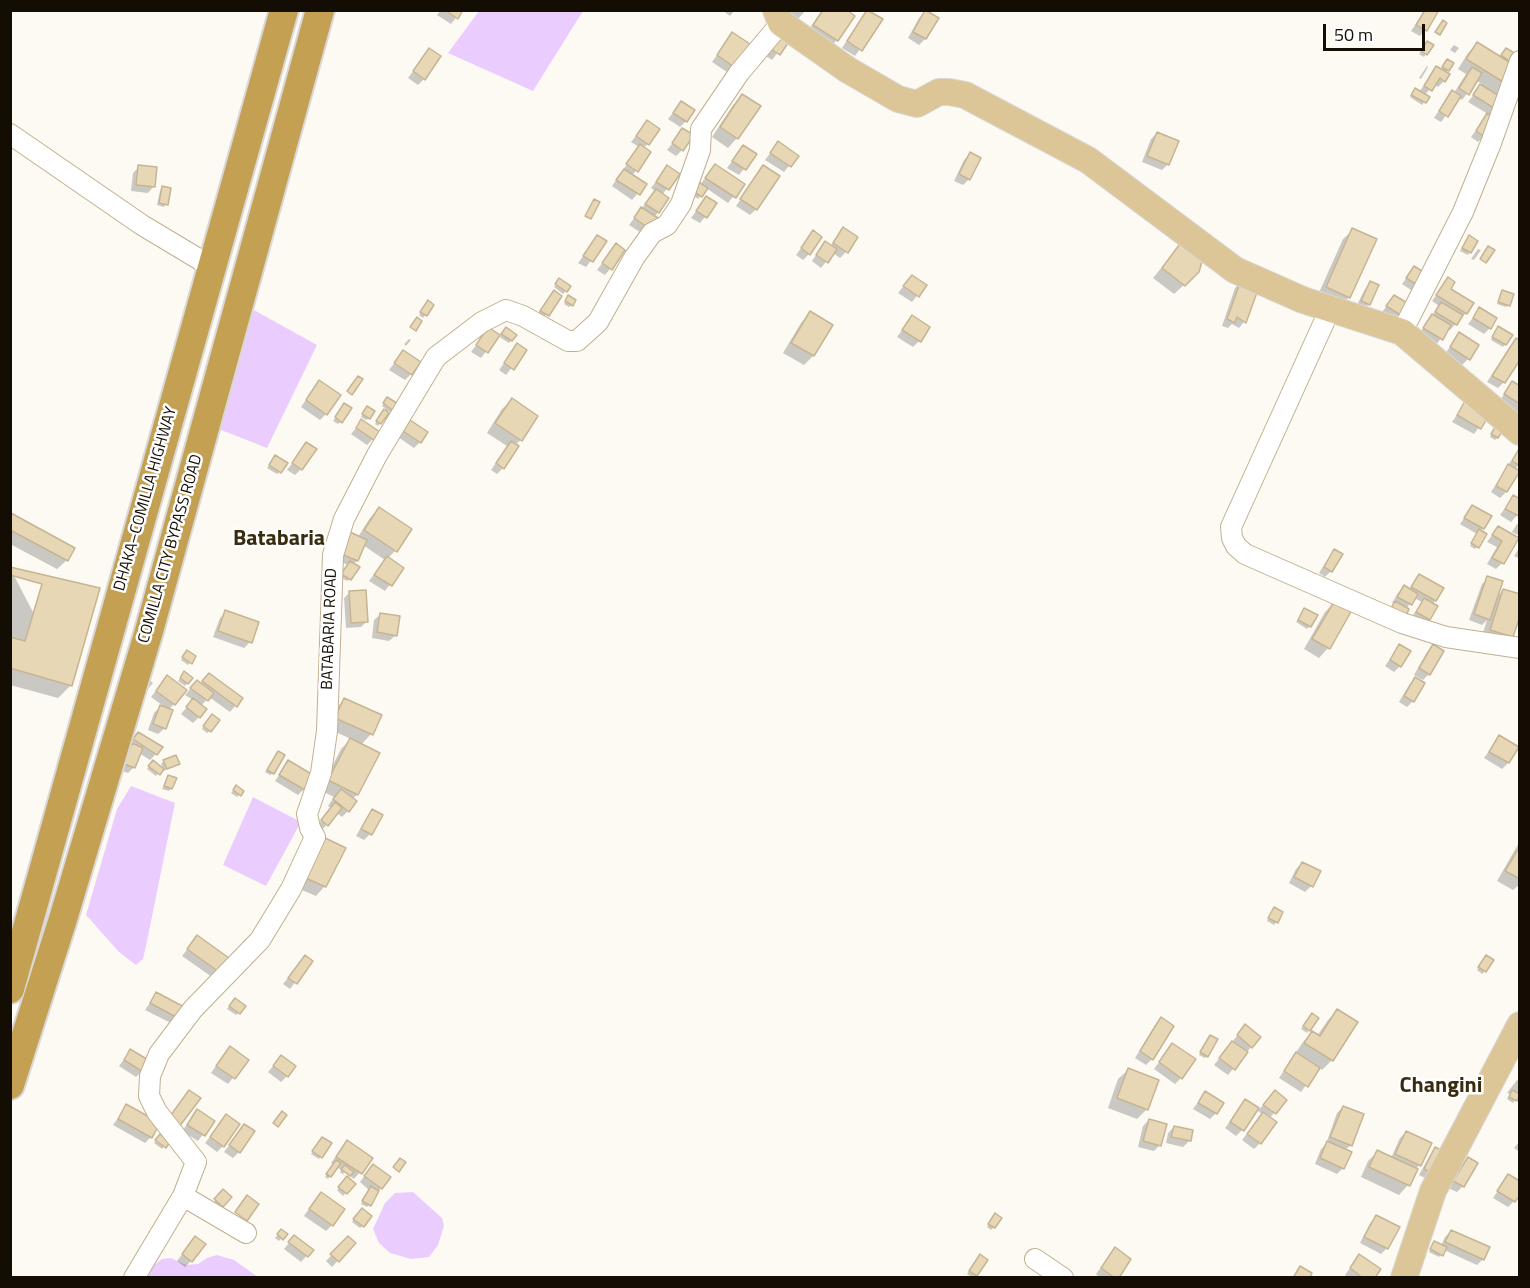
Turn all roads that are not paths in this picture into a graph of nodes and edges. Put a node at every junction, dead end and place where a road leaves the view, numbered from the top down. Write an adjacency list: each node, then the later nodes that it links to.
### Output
1 (284, 10): 6 (highway, DHAKA–COMILLA HIGHWAY)
2 (320, 10): 13 (highway, COMILLA CITY BYPASS ROAD)
3 (778, 17): 7 (main road); 14 (street, BATABARIA ROAD)
4 (1520, 61): 8 (street)
5 (10, 135): 6 (street)
6 (212, 267): 11 (highway, DHAKA–COMILLA HIGHWAY)
7 (1330, 309): 8 (main road); 10 (street)
8 (1402, 332): 9 (main road)
9 (1520, 432)
10 (1520, 648)
11 (10, 988)
12 (1520, 1025): 19 (main road)
13 (10, 1085)
14 (183, 1196): 15 (street); 17 (street, BATABARIA ROAD)
15 (246, 1233)
16 (1035, 1258): 18 (street)
17 (134, 1278)
18 (1063, 1278)
19 (1404, 1278)

